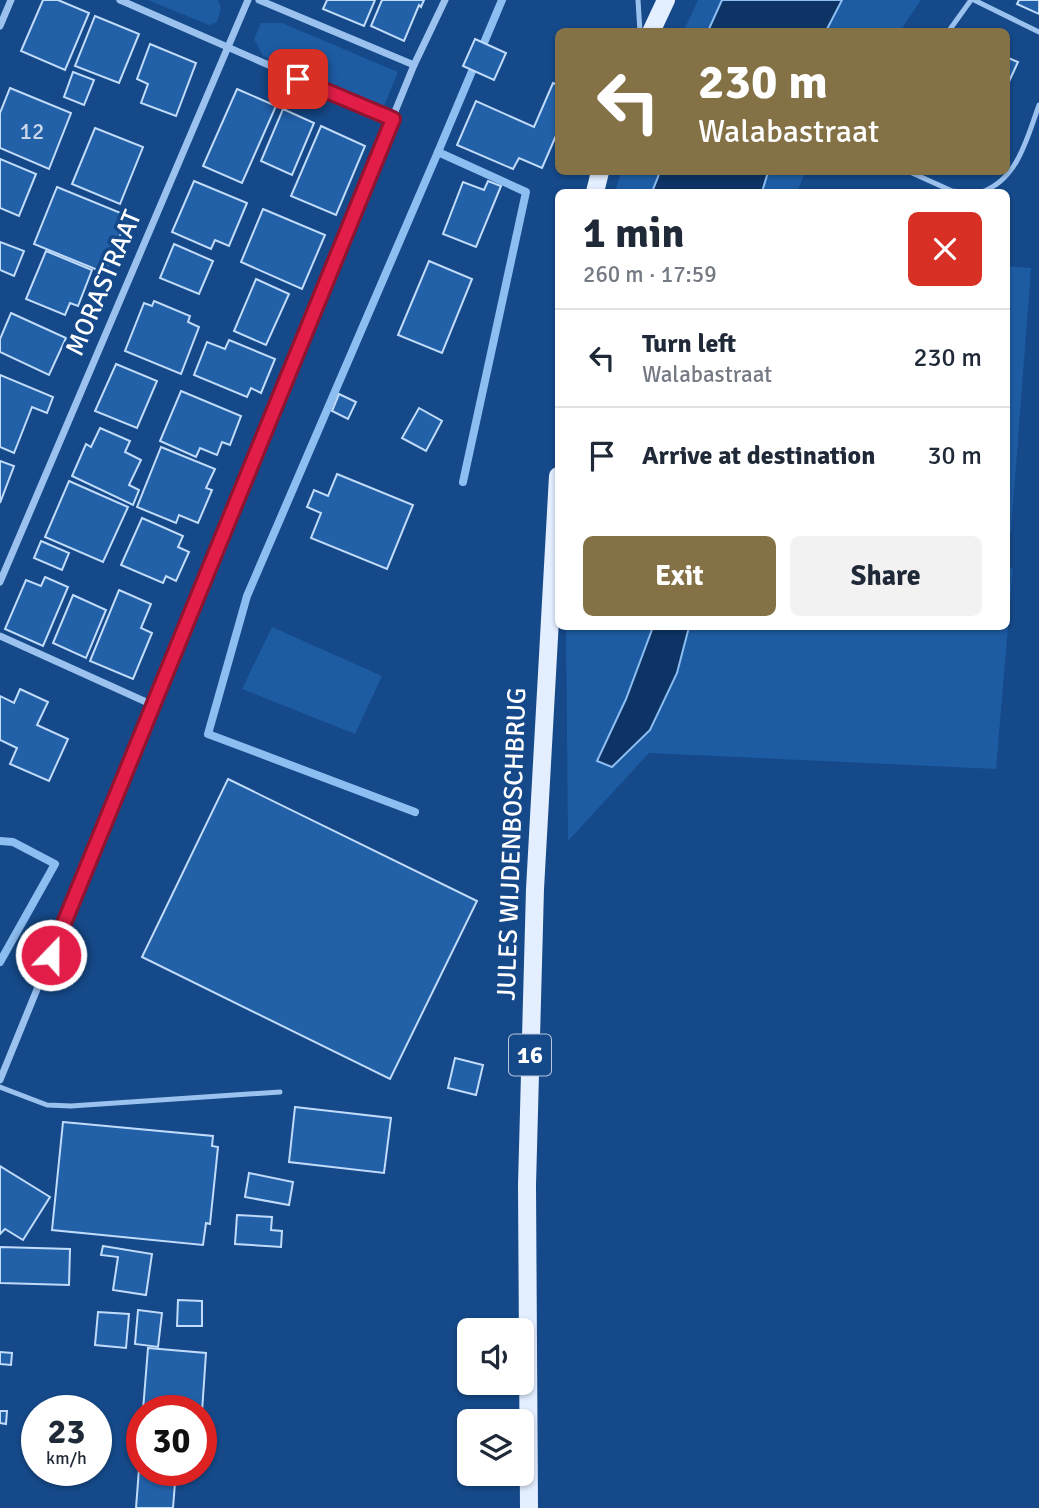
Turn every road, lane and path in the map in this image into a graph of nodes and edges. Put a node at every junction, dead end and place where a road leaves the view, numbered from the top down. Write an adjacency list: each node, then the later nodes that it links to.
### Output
1 (11, 0): 9 (street)
2 (120, 0): 14 (street)
3 (248, 0): 14 (street, MORASTRAAT)
4 (259, 0): 15 (street)
5 (445, 0): 15 (street)
6 (638, 0): 10 (lane)
7 (666, 0): 11 (main road)
8 (973, 0): 12 (lane); 13 (lane)
9 (0, 26)
10 (640, 28)
11 (653, 28)
12 (951, 28)
13 (1039, 32)
14 (227, 48): 17 (street); 24 (street, MORASTRAAT)
15 (414, 65): 17 (street)
16 (1039, 104): 18 (lane)
17 (393, 119): 26 (street)
18 (1010, 172)
19 (917, 175): 21 (lane)
20 (1007, 175): 22 (lane)
21 (948, 189)
22 (991, 189)
23 (555, 518): 30 (main road, JULES WIJDENBOSCHBRUG / 16)
24 (0, 582)
25 (0, 636): 26 (street)
26 (155, 706): 27 (street)
27 (0, 1080)
28 (0, 1087): 29 (lane)
29 (280, 1093)
30 (529, 1508)

